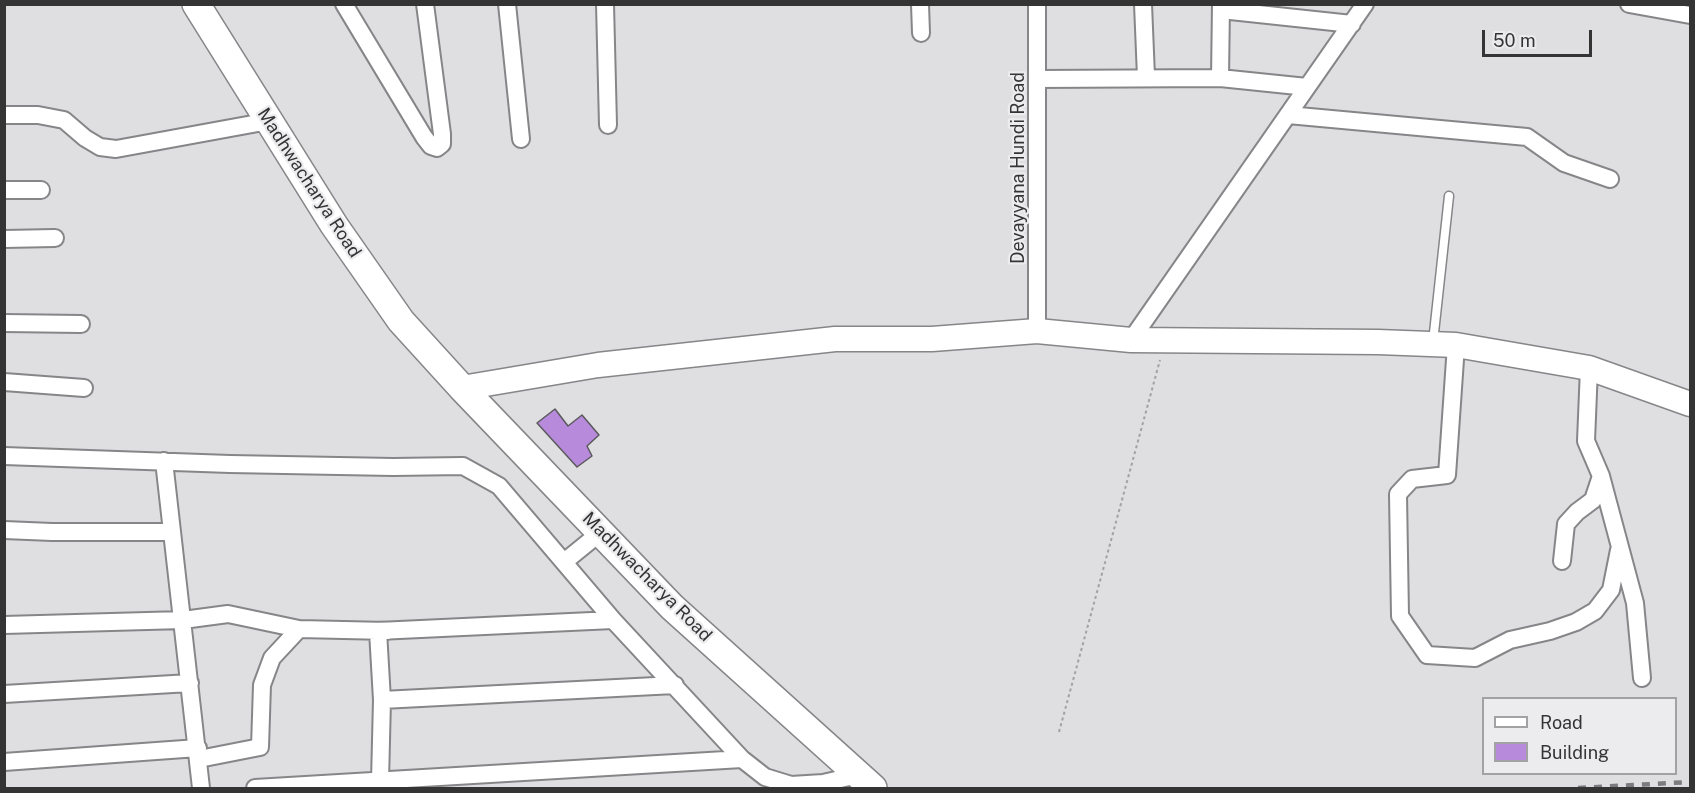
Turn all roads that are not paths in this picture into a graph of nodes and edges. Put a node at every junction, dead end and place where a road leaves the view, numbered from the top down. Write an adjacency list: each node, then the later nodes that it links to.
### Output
1 (196, 4): 22 (main road, Madhwacharya Road)
2 (216, 4): 36 (main road, Madhwacharya Road)
3 (344, 4): 4 (street)
4 (425, 4)
5 (507, 4): 24 (street)
6 (605, 4): 23 (street)
7 (920, 4): 15 (street)
8 (1036, 4): 18 (street, Devayyana Hundi Road)
9 (1143, 4): 16 (street)
10 (1365, 4): 14 (street)
11 (1629, 4): 13 (street)
12 (1221, 7): 14 (street); 17 (street)
13 (1684, 11)
14 (1352, 24): 19 (street)
15 (921, 33)
16 (1146, 77): 17 (street); 18 (street)
17 (1220, 78): 19 (street)
18 (1038, 79): 33 (street, Devayyana Hundi Road)
19 (1307, 87): 21 (street)
20 (4, 115): 22 (street)
21 (1288, 115): 25 (street); 34 (street)
22 (269, 122): 36 (main road, Madhwacharya Road)
23 (608, 125)
24 (521, 139)
25 (1610, 179)
26 (4, 189): 27 (street)
27 (41, 190)
28 (1449, 196): 35 (lane)
29 (55, 238): 30 (street)
30 (4, 239)
31 (4, 323): 32 (street)
32 (81, 324)
33 (1037, 331): 34 (street); 40 (street)
34 (1131, 340): 35 (street)
35 (1444, 345): 37 (street); 48 (street)
36 (432, 354): 40 (main road, Madhwacharya Road)
37 (1589, 368): 41 (street); 44 (street)
38 (4, 382): 39 (street)
39 (84, 388)
40 (462, 388): 47 (main road, Madhwacharya Road)
41 (1690, 404)
42 (4, 456): 43 (street)
43 (164, 461): 46 (street); 50 (street)
44 (1601, 476): 48 (street); 49 (street)
45 (4, 530): 46 (street)
46 (171, 531): 51 (street)
47 (601, 532): 50 (street); 65 (main road, Madhwacharya Road)
48 (1619, 550): 56 (street)
49 (1562, 561)
50 (564, 562): 52 (street)
51 (183, 620): 53 (street); 54 (street); 57 (street)
52 (613, 620): 55 (street); 58 (street)
53 (4, 625)
54 (300, 629): 55 (street); 61 (street)
55 (388, 631): 60 (street)
56 (1642, 678)
57 (190, 683): 59 (street); 61 (street)
58 (675, 685): 60 (street); 62 (street)
59 (4, 694)
60 (382, 699): 64 (street)
61 (198, 753): 63 (street); 66 (street)
62 (742, 759): 64 (street); 65 (street)
63 (4, 762)
64 (380, 781): 67 (street)
65 (865, 782)
66 (201, 789)
67 (255, 789)

